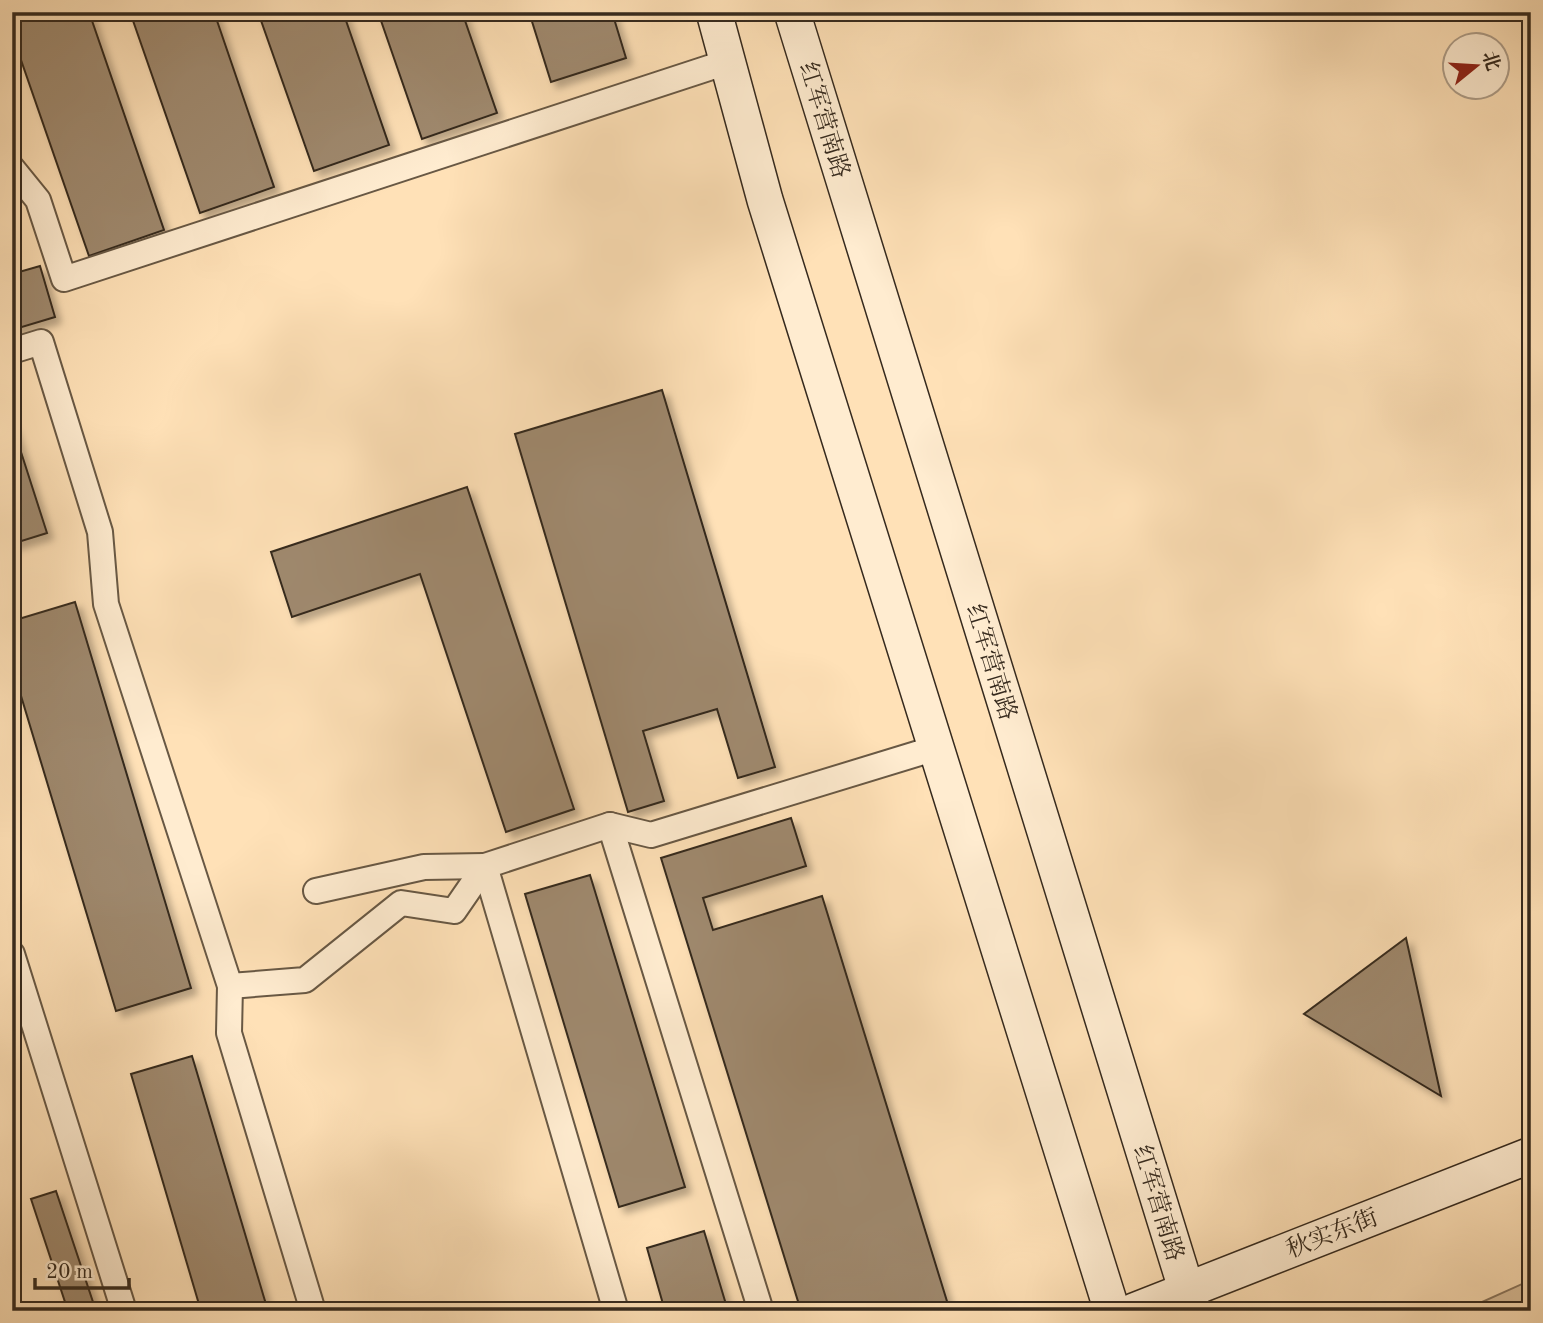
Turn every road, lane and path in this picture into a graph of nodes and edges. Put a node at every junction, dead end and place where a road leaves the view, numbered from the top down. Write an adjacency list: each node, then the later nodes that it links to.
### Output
1 (714, 12): 3 (main road)
2 (792, 12): 13 (main road, 红军营南路)
3 (727, 62): 4 (street); 6 (main road)
4 (12, 168)
5 (12, 351): 11 (street)
6 (936, 748): 7 (street); 18 (main road)
7 (610, 825): 8 (street); 17 (street)
8 (485, 866): 9 (street); 11 (street); 16 (street)
9 (316, 891)
10 (12, 954): 14 (street)
11 (230, 986): 15 (street)
12 (1531, 1155): 13 (main road, 秋实东街)
13 (1189, 1300): 19 (main road, 秋实东街)
14 (124, 1311)
15 (313, 1311)
16 (616, 1311)
17 (761, 1311)
18 (1112, 1311)
19 (1134, 1311)

